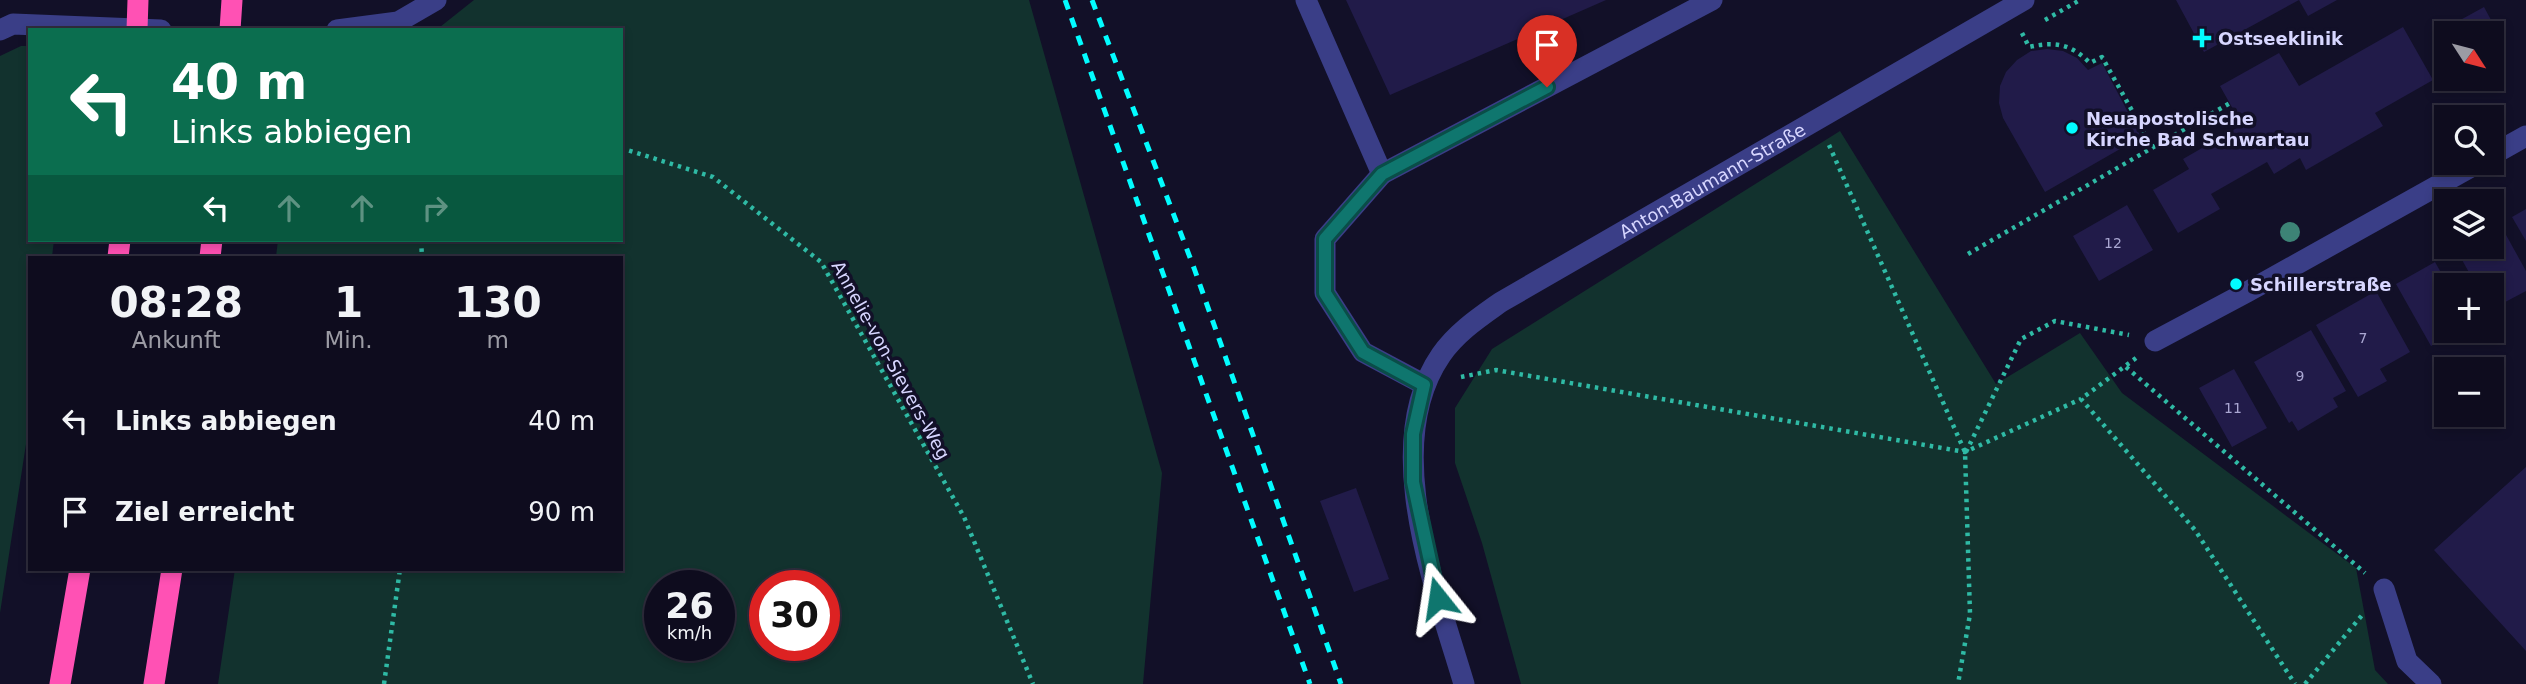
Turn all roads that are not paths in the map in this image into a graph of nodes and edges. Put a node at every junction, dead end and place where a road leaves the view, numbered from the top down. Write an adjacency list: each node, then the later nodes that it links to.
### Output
1 (138, 0): 8 (highway)
2 (232, 0): 9 (highway)
3 (436, 0): 10 (street)
4 (1306, 0): 14 (street)
5 (1712, 0): 14 (street)
6 (2024, 0): 17 (street, Anton-Baumann-Straße)
7 (112, 28): 11 (street)
8 (137, 28)
9 (230, 28)
10 (352, 28)
11 (0, 30)
12 (2526, 136): 13 (street)
13 (2504, 148)
14 (1382, 174): 17 (street)
15 (2457, 175): 16 (street)
16 (2155, 341)
17 (1424, 385): 23 (street, Anton-Baumann-Straße)
18 (80, 571): 21 (highway)
19 (172, 571): 22 (highway)
20 (2384, 589): 24 (street)
21 (60, 684)
22 (153, 684)
23 (1464, 684)
24 (2431, 684)

